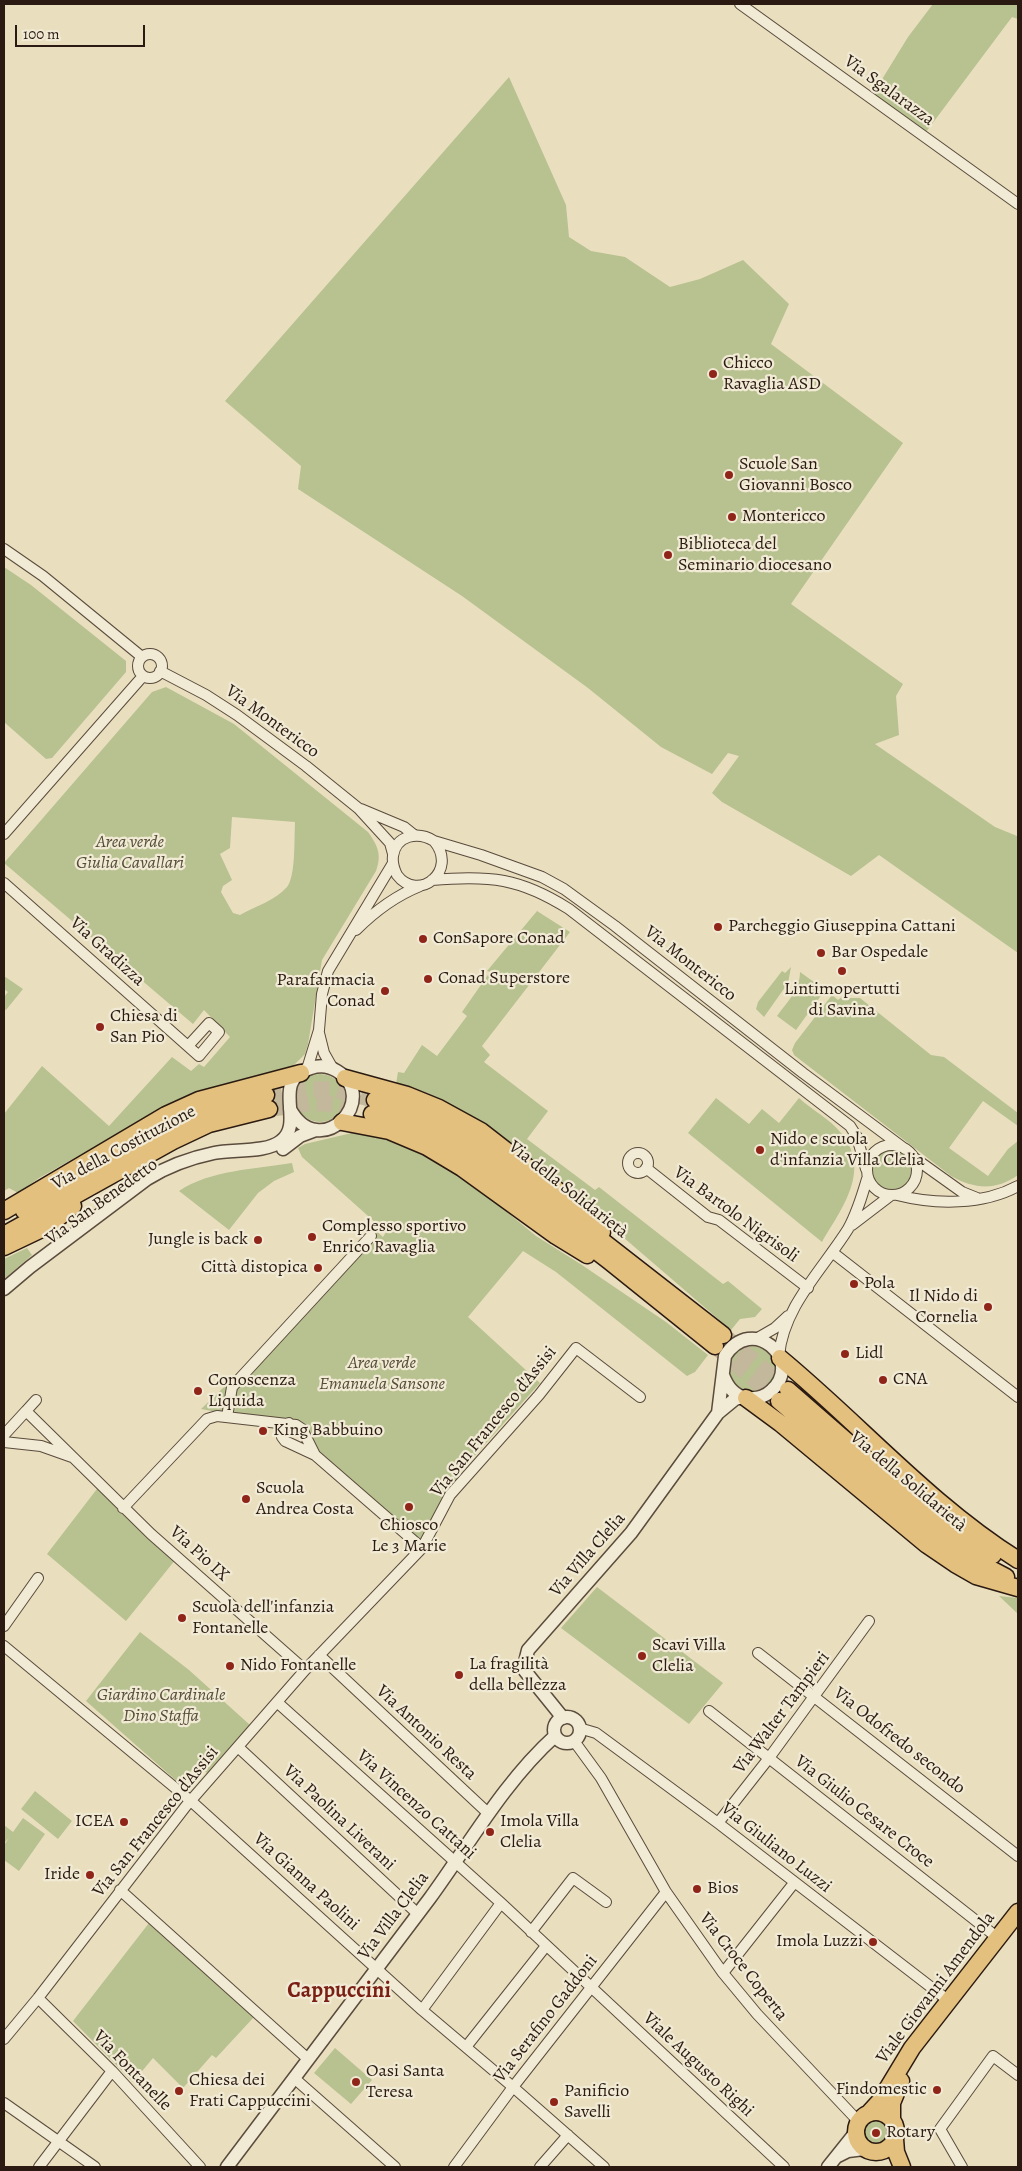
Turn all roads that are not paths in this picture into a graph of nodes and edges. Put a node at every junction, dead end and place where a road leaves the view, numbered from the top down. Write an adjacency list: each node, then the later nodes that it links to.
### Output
1 (740, 4): 2 (street, Via Sgalarazza)
2 (1018, 204)
3 (4, 549): 4 (street)
4 (142, 657): 5 (street); 6 (street)
5 (160, 672): 6 (street); 7 (street, Via Montericco)
6 (143, 676): 8 (street)
7 (358, 808): 9 (street, Via Montericco); 11 (street, Via Montericco)
8 (4, 834)
9 (414, 835): 10 (street, Via Montericco); 11 (street)
10 (434, 841): 12 (street); 22 (street, Via Montericco)
11 (393, 858): 12 (street, Via Montericco); 14 (street, Via San Benedetto)
12 (428, 882): 14 (street, Via San Benedetto); 25 (street, Via Montericco)
13 (4, 883): 16 (street, Via Gradizza)
14 (346, 940): 15 (street, Via San Benedetto)
15 (319, 1030): 17 (street, Via San Benedetto); 18 (street, Via San Benedetto)
16 (188, 1046)
17 (304, 1071): 18 (street); 19 (street, Via San Benedetto); 30 (main road)
18 (339, 1074): 20 (street, Via San Benedetto); 37 (main road)
19 (290, 1110): 21 (street); 39 (street, Via San Benedetto)
20 (342, 1122): 21 (street, Via San Benedetto); 40 (main road)
21 (316, 1130): 41 (street, Via San Benedetto)
22 (905, 1149): 23 (street); 25 (street)
23 (913, 1157): 28 (street); 29 (street)
24 (646, 1168): 38 (street, Via Bartolo Nigrisoli)
25 (867, 1174): 28 (street); 32 (street, Via Villa Clelia)
26 (115, 1175): 31 (main road, Via della Costituzione); 33 (main road, Via della Costituzione); 35 (main road)
27 (1018, 1186): 29 (street)
28 (894, 1196): 29 (street); 32 (street, Via Villa Clelia)
29 (983, 1199)
30 (4, 1211)
31 (4, 1221)
32 (849, 1227): 36 (street, Via Villa Clelia)
33 (4, 1235)
34 (371, 1236): 52 (street)
35 (4, 1248)
36 (832, 1252): 38 (street, Via Villa Clelia); 47 (street)
37 (622, 1257): 40 (main road, Via della Solidarietà); 40 (main road, Via della Solidarietà)
38 (808, 1288): 42 (street, Via Villa Clelia)
39 (4, 1289)
40 (650, 1294)
41 (4, 1298)
42 (790, 1314): 43 (street, Via Villa Clelia); 44 (street, Via Villa Clelia)
43 (756, 1339): 44 (street); 45 (street, Via Villa Clelia)
44 (780, 1357): 48 (street, Via Villa Clelia); 62 (main road)
45 (723, 1375): 48 (street); 51 (street, Via Villa Clelia)
46 (640, 1397): 61 (street, Via San Francesco d'Assisi)
47 (1018, 1397)
48 (745, 1398): 51 (street, Via Villa Clelia); 66 (main road)
49 (36, 1400): 50 (street)
50 (26, 1411): 55 (street); 59 (street, Via Pio IX)
51 (718, 1413): 76 (street, Via Villa Clelia)
52 (227, 1417): 53 (street); 60 (street)
53 (267, 1422): 54 (street); 56 (street)
54 (289, 1423): 56 (street); 58 (street)
55 (4, 1435)
56 (282, 1437): 58 (street)
57 (4, 1442): 59 (street, Via Pio IX)
58 (314, 1455): 61 (street)
59 (75, 1458): 60 (street, Via Pio IX)
60 (123, 1508): 72 (street, Via Pio IX)
61 (422, 1548): 71 (street, Via San Francesco d'Assisi)
62 (1018, 1560)
63 (1018, 1567): 65 (main road, Via della Solidarietà)
64 (38, 1578): 68 (street)
65 (1018, 1583)
66 (1018, 1588)
67 (869, 1621): 73 (street, Via Walter Tampieri)
68 (4, 1626)
69 (4, 1646): 82 (street, Via Gianna Paolini)
70 (758, 1652): 73 (street, Via Odofredo secondo)
71 (319, 1655): 72 (street, Via San Francesco d'Assisi); 83 (street, Via Antonio Resta)
72 (305, 1670): 74 (street, Via San Francesco d'Assisi)
73 (816, 1696): 81 (street, Via Walter Tampieri); 85 (street, Via Odofredo secondo)
74 (278, 1703): 80 (street, Via San Francesco d'Assisi); 86 (street, Via Vincenzo Cattani)
75 (709, 1711): 81 (street, Via Giulio Cesare Croce)
76 (563, 1718): 77 (street, Via Villa Clelia); 78 (street, Via Villa Clelia)
77 (579, 1728): 79 (street); 84 (street, Via Giuliano Luzzi)
78 (555, 1736): 79 (street); 83 (street, Via Villa Clelia)
79 (574, 1741): 89 (street, Via Croce Coperta)
80 (238, 1747): 82 (street, Via San Francesco d'Assisi); 93 (street, Via Paolina Liverani)
81 (769, 1758): 84 (street, Via Walter Tampieri); 96 (street, Via Giulio Cesare Croce)
82 (191, 1801): 88 (street, Via San Francesco d'Assisi); 98 (street, Via Gianna Paolini)
83 (489, 1814): 86 (street, Via Villa Clelia)
84 (718, 1823): 87 (street, Via Giuliano Luzzi)
85 (1018, 1856)
86 (456, 1862): 91 (street, Via Vincenzo Cattani); 93 (street, Via Villa Clelia)
87 (794, 1883): 99 (street); 102 (street, Via Giuliano Luzzi)
88 (120, 1890): 101 (street, Via San Francesco d'Assisi); 106 (street)
89 (666, 1892): 99 (street, Via Croce Coperta); 100 (street, Via Serafino Gaddoni)
90 (606, 1902): 95 (street)
91 (501, 1903): 95 (street, Via Vincenzo Cattani); 103 (street)
92 (1018, 1912): 96 (main road, Viale Giovanni Amendola)
93 (418, 1914): 98 (street, Via Villa Clelia)
94 (1018, 1925): 112 (main road, Viale Giovanni Amendola)
95 (531, 1932): 97 (street, Via Vincenzo Cattani)
96 (998, 1938): 102 (main road, Viale Giovanni Amendola)
97 (546, 1946): 100 (street, Via Vincenzo Cattani); 105 (street)
98 (377, 1967): 103 (street, Via Gianna Paolini); 106 (street, Via Villa Clelia)
99 (723, 1974): 113 (street, Via Croce Coperta)
100 (591, 1986): 110 (street, Via Serafino Gaddoni); 127 (street, Viale Augusto Righi)
101 (38, 1998): 104 (street, Via San Francesco d'Assisi); 107 (street, Via Fontanelle)
102 (945, 1998): 113 (main road, Viale Giovanni Amendola)
103 (422, 2010): 105 (street, Via Gianna Paolini)
104 (4, 2039)
105 (466, 2047): 110 (street, Via Gianna Paolini)
106 (308, 2059): 109 (street, Via Villa Clelia)
107 (112, 2071): 116 (street); 121 (street, Via Fontanelle)
108 (1018, 2075): 131 (street)
109 (294, 2078): 122 (street, Via Villa Clelia); 123 (street)
110 (513, 2087): 114 (street, Via Gianna Paolini); 124 (street, Via Serafino Gaddoni)
111 (4, 2103): 116 (street)
112 (892, 2120): 113 (main road); 115 (main road, Viale Giovanni Amendola)
113 (861, 2122): 117 (main road); 118 (street, Viale Giovanni Amendola)
114 (568, 2135): 125 (street); 126 (street, Via Gianna Paolini)
115 (895, 2139): 117 (main road); 130 (main road, Viale Giovanni Amendola)
116 (58, 2141): 119 (street); 120 (street)
117 (870, 2150): 118 (street); 129 (main road)
118 (836, 2157): 128 (street, Viale Giovanni Amendola)
119 (39, 2167)
120 (95, 2167)
121 (200, 2167)
122 (226, 2167)
123 (394, 2167)
124 (454, 2167)
125 (540, 2167)
126 (604, 2167)
127 (784, 2167)
128 (828, 2167)
129 (896, 2167)
130 (902, 2167)
131 (962, 2167)

